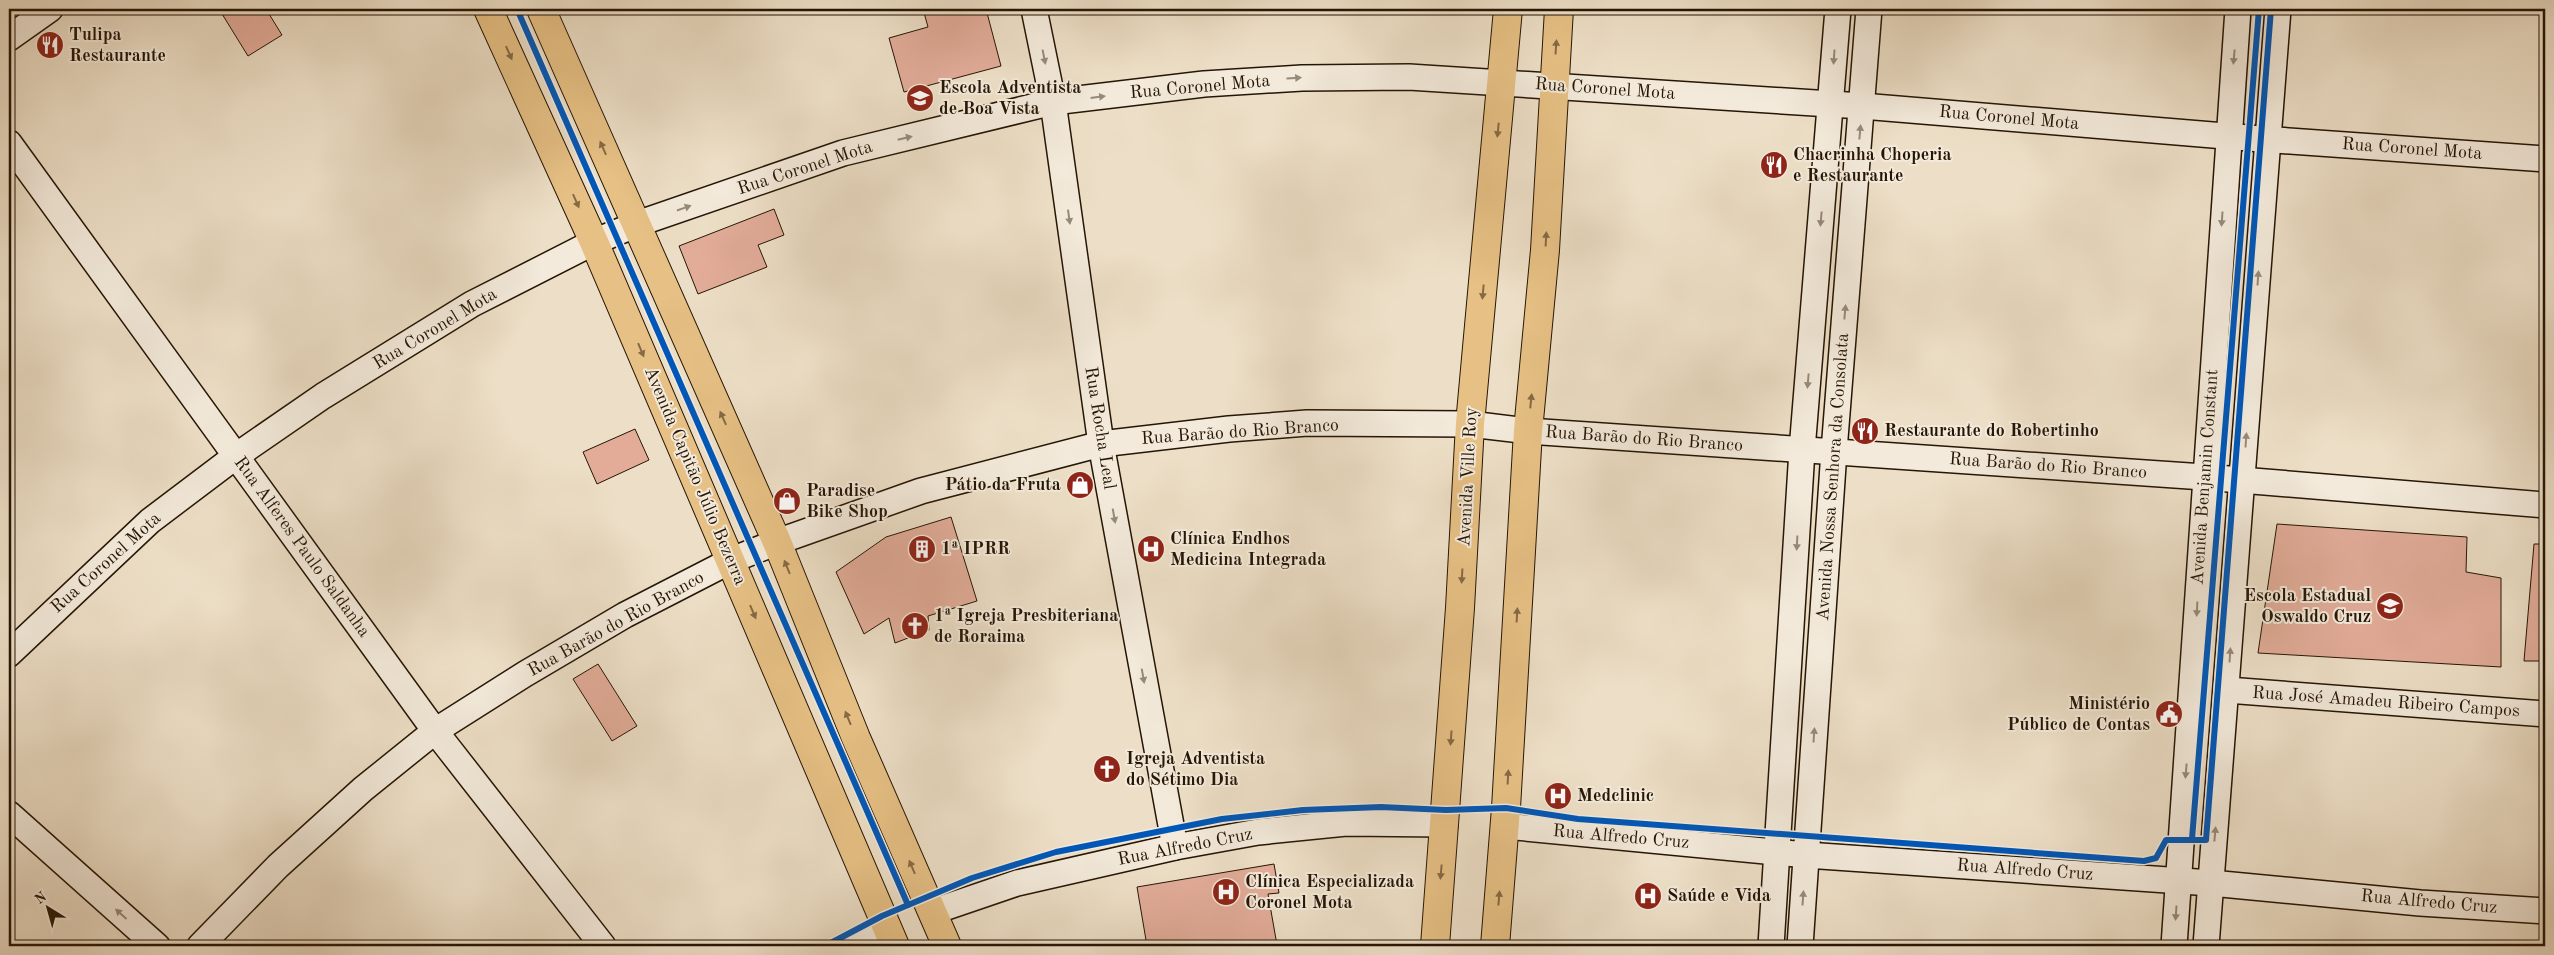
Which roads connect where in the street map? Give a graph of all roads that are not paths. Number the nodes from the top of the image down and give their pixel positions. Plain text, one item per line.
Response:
1 (50, 9) edge
2 (488, 9) edge
3 (540, 9) edge
4 (1034, 9) edge
5 (1508, 9) edge
6 (1559, 9) edge
7 (1838, 9) edge
8 (1870, 9) edge
9 (2238, 9) edge
10 (2278, 9) edge
11 (9, 38) edge
12 (1503, 81) junction
13 (1553, 86) junction
14 (1053, 102) junction
15 (1831, 104) junction
16 (1862, 106) junction
17 (2228, 135) junction
18 (2268, 139) junction
19 (9, 142) edge
20 (2545, 159) edge
21 (638, 224) junction
22 (594, 242) junction
23 (1470, 424) junction
24 (1528, 431) junction
25 (1101, 444) junction
26 (1802, 450) junction
27 (1834, 451) junction
28 (236, 456) junction
29 (2204, 477) junction
30 (2243, 482) junction
31 (2545, 505) edge
32 (777, 542) junction
33 (732, 560) junction
34 (9, 654) edge
35 (2227, 690) junction
36 (2545, 714) edge
37 (435, 731) junction
38 (9, 814) edge
39 (1445, 824) junction
40 (1505, 826) junction
41 (1175, 847) junction
42 (1778, 851) junction
43 (1806, 855) junction
44 (2178, 880) junction
45 (2211, 883) junction
46 (2545, 911) edge
47 (932, 912) junction
48 (891, 937) edge
49 (157, 946) edge
50 (200, 946) edge
51 (603, 946) edge
52 (856, 946) edge
53 (947, 946) edge
54 (1435, 946) edge
55 (1495, 946) edge
56 (1770, 946) edge
57 (1800, 946) edge
58 (2174, 946) edge
59 (2206, 946) edge

1 - 11 street
2 -> 22 main road, Avenida Capitão Júlio Bezerra
21 -> 3 main road
4 -> 14 street, Rua Rocha Leal
5 - 12 main road, Avenida Ville Roy
13 -> 6 main road
7 -> 15 street, Avenida Nossa Senhora da Consolata
8 - 16 street, Avenida Nossa Senhora da Consolata
9 -> 17 street, Avenida Benjamin Constant
10 - 18 street
12 - 13 street, Rua Coronel Mota
14 -> 12 street, Rua Coronel Mota
12 -> 23 main road, Avenida Ville Roy
13 - 15 street, Rua Coronel Mota
24 -> 13 main road
21 -> 14 street, Rua Coronel Mota
14 -> 25 street, Rua Rocha Leal
15 - 16 street, Rua Coronel Mota
15 -> 26 street, Avenida Nossa Senhora da Consolata
16 - 17 street, Rua Coronel Mota
27 -> 16 street, Avenida Nossa Senhora da Consolata
17 - 18 street, Rua Coronel Mota
17 -> 29 street, Avenida Benjamin Constant
18 - 20 street, Rua Coronel Mota
30 -> 18 street
19 - 28 street, Rua Alferes Paulo Saldanha
21 - 22 street, Rua Coronel Mota
32 -> 21 main road
22 - 28 street, Rua Coronel Mota
22 -> 33 main road, Avenida Capitão Júlio Bezerra
23 - 24 street, Rua Barão do Rio Branco
23 - 25 street, Rua Barão do Rio Branco
23 -> 39 main road, Avenida Ville Roy
24 - 26 street, Rua Barão do Rio Branco
40 -> 24 main road
25 - 32 street, Rua Barão do Rio Branco
25 -> 41 street, Rua Rocha Leal
26 - 27 street, Rua Barão do Rio Branco
26 -> 42 street, Avenida Nossa Senhora da Consolata
27 - 29 street, Rua Barão do Rio Branco
43 -> 27 street, Avenida Nossa Senhora da Consolata
28 - 34 street, Rua Coronel Mota
28 - 37 street, Rua Alferes Paulo Saldanha
29 - 30 street, Rua Barão do Rio Branco
29 -> 44 street, Avenida Benjamin Constant
30 - 31 street, Rua Barão do Rio Branco
35 -> 30 street
32 - 33 street, Rua Barão do Rio Branco
47 -> 32 main road
33 - 37 street, Rua Barão do Rio Branco
33 -> 48 main road, Avenida Capitão Júlio Bezerra
35 - 36 street, Rua José Amadeu Ribeiro Campos
45 -> 35 street
37 - 50 street, Rua Barão do Rio Branco
37 - 51 street, Rua Alferes Paulo Saldanha
49 -> 38 street
39 - 41 street, Rua Alfredo Cruz
39 -> 54 main road, Avenida Ville Roy
40 - 42 street, Rua Alfredo Cruz
55 -> 40 main road
41 - 47 street, Rua Alfredo Cruz
42 - 43 street, Rua Alfredo Cruz
42 - 56 street, Avenida Nossa Senhora da Consolata
43 - 44 street, Rua Alfredo Cruz
57 -> 43 street, Avenida Nossa Senhora da Consolata
44 - 45 street, Rua Alfredo Cruz
44 -> 58 street, Avenida Benjamin Constant
45 - 46 street, Rua Alfredo Cruz
45 - 59 street
47 - 53 main road
48 - 52 street

